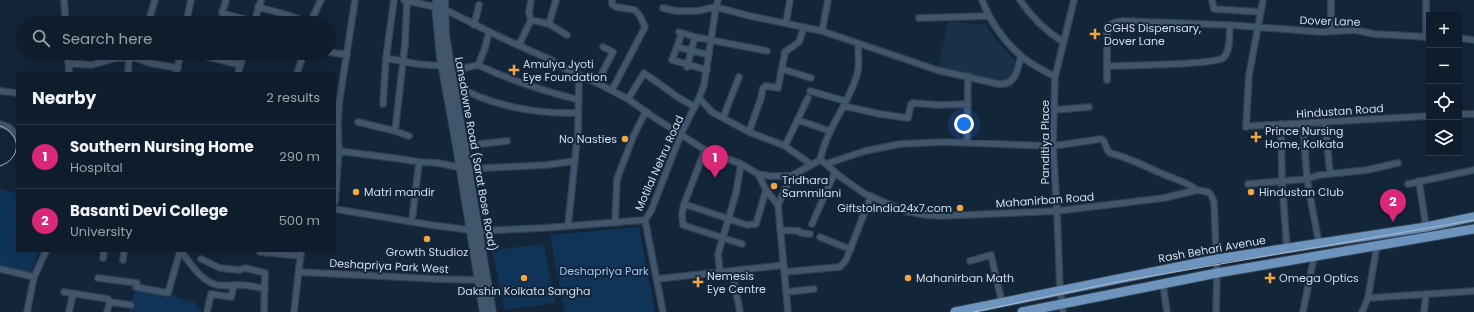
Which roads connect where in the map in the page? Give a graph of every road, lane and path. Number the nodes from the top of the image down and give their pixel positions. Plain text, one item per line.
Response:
1 (64, 0) edge
2 (155, 0) edge
3 (191, 0) edge
4 (226, 0) edge
5 (261, 0) edge
6 (321, 0) edge
7 (355, 0) edge
8 (394, 0) edge
9 (406, 0) edge
10 (531, 0) edge
11 (556, 0) edge
12 (612, 0) edge
13 (718, 0) edge
14 (790, 0) edge
15 (828, 0) edge
16 (982, 0) edge
17 (1020, 0) edge
18 (1074, 0) edge
19 (1212, 0) edge
20 (1263, 0) edge
21 (1331, 0) edge
22 (1426, 0) edge
23 (440, 4) edge
24 (480, 5) dead end
25 (258, 7) junction
26 (716, 7) junction
27 (663, 8) dead end
28 (1261, 12) junction
29 (1426, 12) edge
30 (65, 16) edge
31 (150, 16) edge
32 (188, 16) edge
33 (233, 16) edge
34 (256, 16) edge
35 (291, 16) edge
36 (313, 16) edge
37 (989, 16) junction
38 (919, 18) dead end
39 (531, 20) junction
40 (786, 23) junction
41 (549, 24) junction
42 (474, 25) junction
43 (1230, 25) junction
44 (804, 27) junction
45 (1257, 28) junction
46 (822, 31) junction
47 (1331, 31) junction
48 (489, 32) junction
49 (567, 35) dead end
50 (695, 37) junction
51 (1426, 37) edge
52 (1462, 38) edge
53 (711, 40) junction
54 (1474, 40) edge
55 (1064, 42) junction
56 (858, 44) junction
57 (519, 45) junction
58 (603, 47) dead end
59 (677, 47) junction
60 (767, 51) dead end
61 (692, 52) junction
62 (336, 53) edge
63 (347, 54) junction
64 (709, 55) junction
65 (1021, 56) junction
66 (386, 58) junction
67 (109, 60) edge
68 (133, 60) edge
69 (142, 60) edge
70 (179, 60) edge
71 (220, 60) edge
72 (242, 60) edge
73 (302, 60) edge
74 (403, 61) junction
75 (68, 63) joint
76 (240, 65) junction
77 (478, 65) junction
78 (442, 66) junction
79 (688, 66) junction
80 (1108, 66) junction
81 (782, 69) junction
82 (177, 70) edge
83 (707, 70) junction
84 (451, 71) junction
85 (69, 72) edge
86 (128, 72) edge
87 (238, 72) edge
88 (297, 72) edge
89 (580, 75) junction
90 (968, 76) junction
91 (739, 77) dead end
92 (1055, 77) junction
93 (811, 78) dead end
94 (1108, 80) dead end
95 (597, 83) junction
96 (453, 84) junction
97 (612, 90) junction
98 (0, 91) edge
99 (810, 91) dead end
100 (16, 93) edge
101 (699, 98) junction
102 (808, 98) dead end
103 (628, 99) junction
104 (579, 100) junction
105 (383, 104) dead end
106 (845, 104) junction
107 (968, 104) junction
108 (695, 106) junction
109 (1089, 107) dead end
110 (1054, 110) junction
111 (646, 111) junction
112 (578, 113) junction
113 (1462, 114) edge
114 (1474, 114) edge
115 (1426, 116) edge
116 (723, 118) junction
117 (798, 120) junction
118 (358, 122) dead end
119 (1325, 123) junction
120 (0, 124) edge
121 (1281, 124) junction
122 (1303, 124) junction
123 (395, 131) junction
124 (829, 131) junction
125 (749, 132) junction
126 (681, 134) junction
127 (16, 135) edge
128 (409, 136) dead end
129 (507, 141) dead end
130 (967, 143) junction
131 (464, 146) junction
132 (785, 146) junction
133 (1053, 146) junction
134 (705, 150) junction
135 (338, 151) junction
136 (820, 160) junction
137 (575, 161) junction
138 (419, 162) junction
139 (1398, 163) dead end
140 (741, 164) junction
141 (826, 164) junction
142 (812, 165) junction
143 (464, 168) junction
144 (1474, 170) edge
145 (834, 172) junction
146 (1330, 173) junction
147 (758, 174) junction
148 (790, 176) junction
149 (1307, 179) junction
150 (1282, 181) junction
151 (1419, 182) junction
152 (1248, 184) dead end
153 (1408, 184) dead end
154 (336, 185) edge
155 (766, 190) junction
156 (1197, 190) junction
157 (871, 196) junction
158 (684, 204) junction
159 (778, 205) junction
160 (336, 209) edge
161 (1057, 211) junction
162 (1474, 217) edge
163 (728, 219) junction
164 (645, 220) junction
165 (412, 221) junction
166 (615, 223) junction
167 (812, 224) dead end
168 (568, 226) junction
169 (1426, 227) junction
170 (1474, 229) edge
171 (470, 230) junction
172 (780, 230) junction
173 (478, 231) junction
174 (810, 234) dead end
175 (820, 237) dead end
176 (722, 238) junction
177 (742, 244) dead end
178 (1319, 244) junction
179 (1377, 245) junction
180 (851, 248) junction
181 (1287, 249) junction
182 (46, 252) edge
183 (104, 252) edge
184 (124, 252) edge
185 (181, 252) edge
186 (182, 252) edge
187 (260, 252) edge
188 (301, 254) edge
189 (1314, 257) junction
190 (103, 258) dead end
191 (201, 259) dead end
192 (1217, 259) junction
193 (123, 260) dead end
194 (970, 261) dead end
195 (784, 265) junction
196 (0, 269) edge
197 (732, 271) junction
198 (299, 272) junction
199 (720, 272) junction
200 (784, 272) junction
201 (1217, 273) junction
202 (34, 277) junction
203 (98, 278) dead end
204 (657, 279) junction
205 (478, 280) junction
206 (1163, 284) junction
207 (234, 285) junction
208 (265, 289) junction
209 (814, 289) dead end
210 (1060, 290) junction
211 (1474, 291) edge
212 (64, 292) dead end
213 (786, 292) junction
214 (74, 294) junction
215 (1426, 294) junction
216 (1368, 298) junction
217 (110, 302) junction
218 (1002, 302) junction
219 (131, 305) dead end
220 (1063, 308) edge
221 (27, 312) edge
222 (69, 312) edge
223 (107, 312) edge
224 (207, 312) edge
225 (264, 312) edge
226 (294, 312) edge
227 (484, 312) edge
228 (492, 312) edge
229 (663, 312) edge
230 (740, 312) edge
231 (788, 312) edge
232 (954, 312) edge
233 (1022, 312) edge
234 (1167, 312) edge
235 (1216, 312) edge
236 (1303, 312) edge
237 (1362, 312) edge
238 (1424, 312) edge

1 - 30 street
2 - 31 street
3 - 32 street
4 - 33 street
5 - 25 street
6 - 36 street
7 - 63 street
8 - 66 street
9 - 23 street
9 - 74 street
10 - 39 street
11 - 41 street
12 - 97 street
13 - 26 street, Motilal Nehru Road
14 - 40 street
15 - 46 street
16 - 37 street
17 - 55 street
18 - 55 street, Panditiya Place
19 - 28 street
20 - 28 street
21 - 47 street
22 - 29 street, Dover Lane
23 - 42 street
23 - 78 main road, Lansdowne Road (Sarat Bose Road)
23 - 84 main road, Lansdowne Road (Sarat Bose Road)
24 - 42 street
25 - 34 street
25 - 35 street
26 - 27 street
26 - 40 street
26 - 53 street, Motilal Nehru Road
28 - 45 street
37 - 38 street
37 - 65 street
39 - 41 street
39 - 57 street
40 - 44 street
41 - 49 street
42 - 48 street
43 - 45 street, Dover Lane
43 - 80 street
43 - 80 street, Dover Lane
44 - 46 street
44 - 81 street
45 - 47 street, Dover Lane
45 - 121 street, Hindustan Road
46 - 56 street
47 - 51 street, Dover Lane
48 - 57 street
48 - 77 street
50 - 53 street
50 - 59 street
50 - 61 street
52 - 54 street
53 - 60 street
53 - 64 street, Motilal Nehru Road
55 - 92 street, Panditiya Place
56 - 90 street
56 - 106 street
57 - 89 street
58 - 95 street
59 - 61 street
59 - 79 street
61 - 64 street
61 - 79 street
62 - 63 street
63 - 135 street
64 - 83 street, Motilal Nehru Road
65 - 90 street
65 - 92 street
66 - 74 street
66 - 105 street
67 - 75 street
68 - 86 street
69 - 82 street
70 - 82 street
71 - 76 street
72 - 76 street
73 - 88 street
74 - 78 street
74 - 123 street
75 - 85 street
76 - 87 street
77 - 84 street
77 - 104 street
78 - 143 main road, Lansdowne Road (Sarat Bose Road)
79 - 83 street
80 - 94 street, Dover Lane
81 - 93 street
81 - 125 street
83 - 101 street, Motilal Nehru Road
84 - 96 main road, Lansdowne Road (Sarat Bose Road)
89 - 95 street
89 - 104 street
90 - 107 street
91 - 116 street
92 - 110 street, Panditiya Place
95 - 97 street
96 - 112 street
96 - 131 main road, Lansdowne Road (Sarat Bose Road)
97 - 103 street
98 - 100 street
99 - 106 street
101 - 108 street, Motilal Nehru Road
101 - 116 street
102 - 117 street
103 - 108 street
103 - 111 street
104 - 112 street
106 - 107 street
106 - 124 street
107 - 130 street
108 - 126 street, Motilal Nehru Road
109 - 110 street
110 - 133 street, Panditiya Place
111 - 126 street
111 - 166 street
112 - 137 street
113 - 114 street
115 - 119 street, Hindustan Road
116 - 125 street
117 - 124 street
117 - 132 street
118 - 123 street
119 - 122 street, Hindustan Road
119 - 146 street
120 - 127 street
121 - 122 street, Hindustan Road
121 - 150 street
122 - 149 street
123 - 128 street
124 - 136 street
125 - 132 street
126 - 134 street
126 - 164 street, Motilal Nehru Road
129 - 131 street
130 - 133 street
130 - 141 street
131 - 143 main road, Lansdowne Road (Sarat Bose Road)
132 - 142 street
133 - 156 street
133 - 161 street, Panditiya Place
134 - 140 street
134 - 158 street
135 - 138 street
135 - 154 street
136 - 141 street, Mahanirban Road
136 - 142 street
137 - 143 street
137 - 168 street
138 - 143 street
138 - 165 street
139 - 146 street
140 - 147 street
140 - 163 street
141 - 145 street, Mahanirban Road
142 - 148 street
143 - 171 main road, Lansdowne Road (Sarat Bose Road)
143 - 173 main road, Lansdowne Road (Sarat Bose Road)
144 - 151 street
145 - 157 street, Mahanirban Road
145 - 167 street
146 - 149 street
147 - 148 street
147 - 155 street
148 - 159 street
149 - 150 street
149 - 178 street
150 - 152 street
150 - 181 street
151 - 153 street
151 - 169 street
155 - 159 street
155 - 163 street
156 - 161 street, Mahanirban Road
156 - 192 street
157 - 161 street, Mahanirban Road
157 - 180 street
158 - 163 street
158 - 176 street
159 - 172 street
160 - 165 street, Motilal Nehru Road
161 - 210 street, Panditiya Place
162 - 169 main road, Rash Behari Avenue
163 - 176 street
164 - 166 street, Motilal Nehru Road
164 - 204 street
165 - 171 street, Motilal Nehru Road
166 - 168 street, Motilal Nehru Road
168 - 173 street, Motilal Nehru Road
169 - 178 main road, Rash Behari Avenue
170 - 179 main road
171 - 173 street, Motilal Nehru Road
171 - 205 main road, Lansdowne Road (Sarat Bose Road)
172 - 174 street
172 - 195 street
173 - 228 main road, Lansdowne Road (Sarat Bose Road)
175 - 180 street
176 - 177 street
176 - 199 street
178 - 181 main road, Rash Behari Avenue
179 - 189 main road
179 - 216 street
180 - 200 street
181 - 192 main road, Rash Behari Avenue
182 - 202 street
183 - 190 street
184 - 193 street
185 - 203 street
186 - 207 street
187 - 188 street
188 - 198 street
189 - 201 main road
189 - 236 street
191 - 208 street
192 - 201 street
192 - 210 main road, Rash Behari Avenue
194 - 218 street
195 - 197 street
195 - 200 street
196 - 202 street
197 - 199 street
197 - 230 street
198 - 205 street, Deshapriya Park West
198 - 226 street
199 - 204 street
200 - 213 street
201 - 206 main road
201 - 235 street
202 - 221 street
204 - 229 street
205 - 227 main road, Lansdowne Road (Sarat Bose Road)
206 - 220 main road
206 - 234 street
207 - 208 street
207 - 224 street
208 - 225 street
209 - 213 street
210 - 218 main road, Rash Behari Avenue
210 - 220 street, Panditiya Place
211 - 215 street
212 - 214 street
213 - 231 street
214 - 217 street
214 - 222 street
215 - 216 street
215 - 238 street
216 - 237 street
217 - 219 street
217 - 223 street
218 - 232 main road, Rash Behari Avenue
220 - 233 main road

